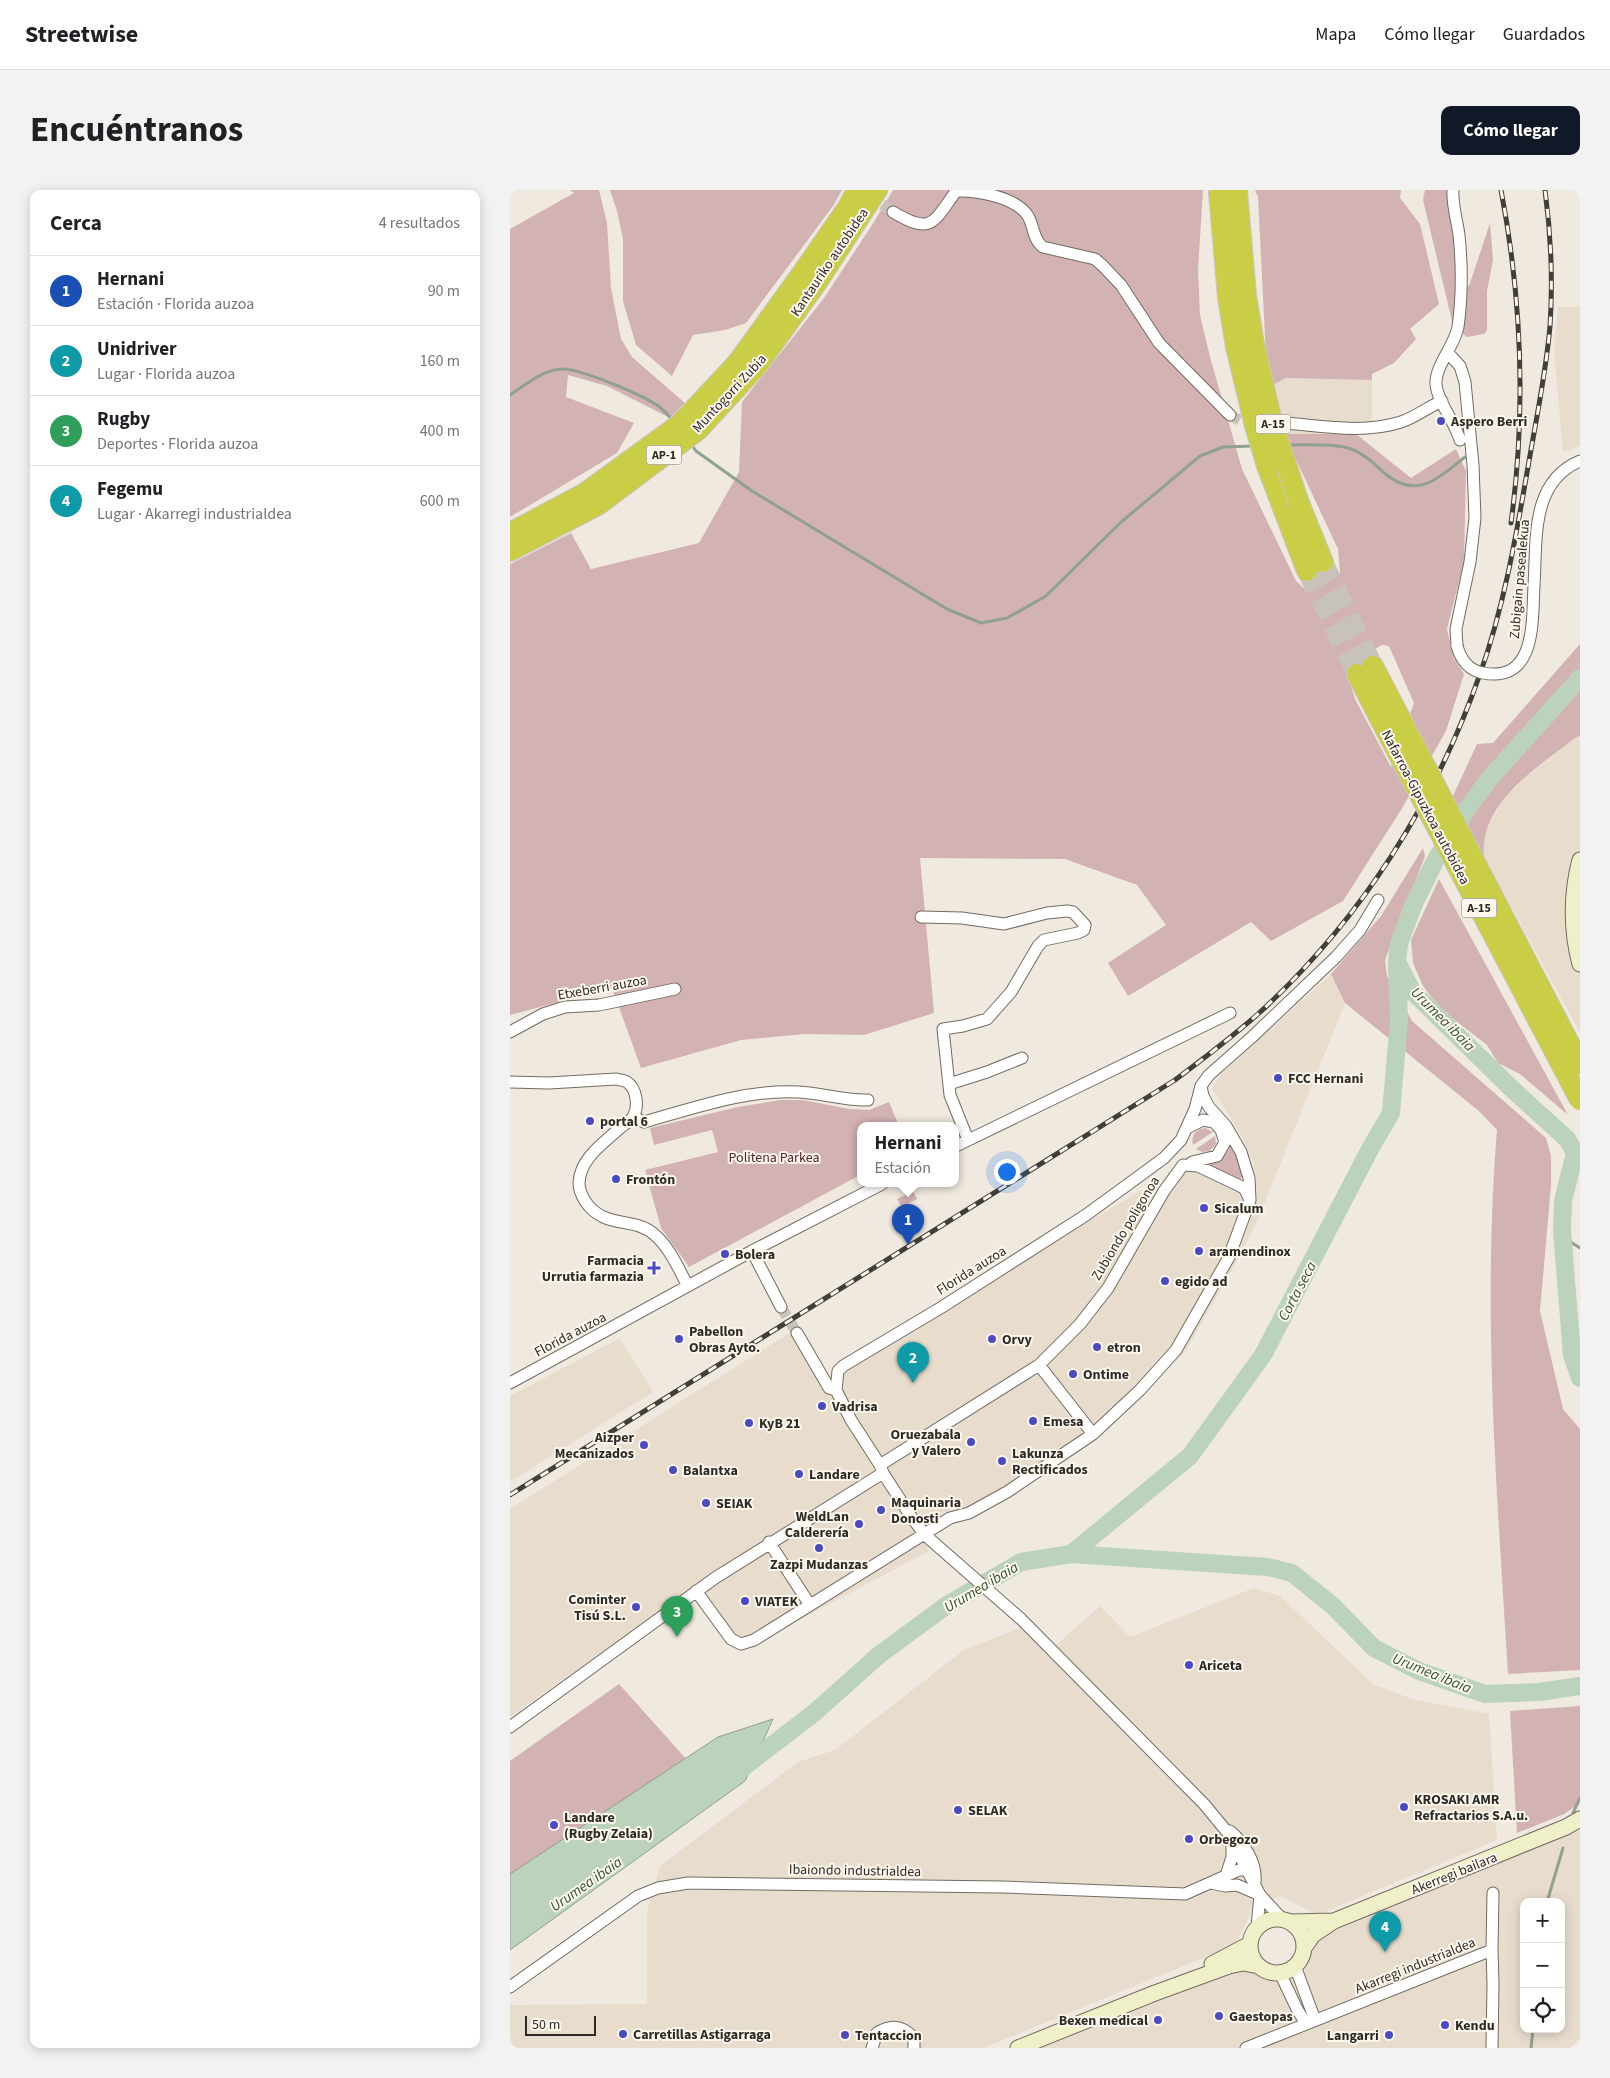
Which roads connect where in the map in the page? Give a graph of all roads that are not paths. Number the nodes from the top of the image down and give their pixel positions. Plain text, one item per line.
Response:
1 (956, 190) edge
2 (1453, 190) edge
3 (871, 192) edge
4 (1234, 192) edge
5 (893, 212) tunnel mouth
6 (773, 328) joint
7 (1245, 345) junction
8 (1448, 353) junction
9 (1442, 401) junction
10 (1230, 414) tunnel mouth
11 (1285, 423) dead end
12 (1460, 440) dead end
13 (1580, 461) edge
14 (514, 540) edge
15 (1365, 670) tunnel mouth
16 (1387, 713) junction
17 (1580, 860) edge
18 (1378, 900) dead end
19 (921, 917) dead end
20 (1580, 964) edge
21 (675, 989) dead end
22 (1230, 1013) dead end
23 (510, 1032) edge
24 (1022, 1058) dead end
25 (1580, 1064) edge
26 (510, 1082) edge
27 (949, 1084) junction
28 (1201, 1086) junction
29 (868, 1100) dead end
30 (1580, 1100) edge
31 (1195, 1109) junction
32 (1215, 1112) junction
33 (633, 1117) junction
34 (1203, 1120) junction
35 (1187, 1128) junction
36 (968, 1140) junction
37 (959, 1144) edge
38 (1183, 1165) junction
39 (877, 1187) edge
40 (1250, 1200) junction
41 (754, 1256) junction
42 (688, 1286) junction
43 (782, 1307) tunnel mouth
44 (797, 1333) tunnel mouth
45 (815, 1363) junction
46 (1039, 1365) junction
47 (838, 1371) junction
48 (510, 1383) edge
49 (836, 1390) junction
50 (1093, 1434) junction
51 (882, 1469) junction
52 (925, 1535) junction
53 (769, 1542) junction
54 (696, 1592) junction
55 (810, 1605) junction
56 (510, 1727) edge
57 (1578, 1822) edge
58 (1224, 1827) junction
59 (1232, 1842) junction
60 (1249, 1856) junction
61 (1245, 1870) junction
62 (1226, 1876) junction
63 (1211, 1883) junction
64 (1255, 1883) junction
65 (1493, 1893) dead end
66 (1260, 1895) junction
67 (1286, 1921) junction
68 (1334, 1921) junction
69 (1258, 1927) junction
70 (1250, 1944) junction
71 (1304, 1948) junction
72 (1492, 1950) junction
73 (1259, 1966) junction
74 (1295, 1966) junction
75 (1280, 1972) junction
76 (510, 1987) edge
77 (1155, 1993) junction
78 (1296, 2009) junction
79 (1310, 2022) junction
80 (1286, 2032) junction
81 (872, 2048) edge
82 (914, 2048) edge
83 (1018, 2048) edge
84 (1246, 2048) edge
85 (1492, 2048) edge

1 - 5 street
1 - 10 street
2 - 8 street
3 - 6 highway, Kantauriko autobidea / AP-1
4 - 7 highway, A-15
4 - 7 highway, A-15
6 - 14 highway, Muntogorri Zubia / AP-1
7 - 7 highway, A-15, bridge
8 - 9 street
8 - 13 street, Zubigain pasealekua, bridge
9 - 11 street
9 - 12 street
15 - 16 highway, Nafarroa-Gipuzkoa autobidea / A-15
16 - 25 highway, Nafarroa-Gipuzkoa autobidea / A-15, bridge
16 - 30 highway, Nafarroa-Gipuzkoa autobidea / A-15, bridge
17 - 20 main road
18 - 28 street
19 - 27 street
21 - 23 street, Etxeberri auzoa
22 - 36 street
24 - 27 street
26 - 33 street
27 - 36 street
28 - 31 street, Florida auzoa
28 - 32 street
29 - 33 street
31 - 32 street
31 - 34 street
31 - 35 street, Florida auzoa
32 - 40 street
33 - 42 street
34 - 35 street
34 - 38 street
35 - 47 street, Florida auzoa
36 - 37 street
38 - 40 street
38 - 46 street, Zubiondo poligonoa
39 - 41 street, Florida auzoa
40 - 50 street
41 - 42 street, Florida auzoa
41 - 43 street
42 - 48 street, Florida auzoa
44 - 45 street
45 - 47 street
45 - 49 street
46 - 50 street
46 - 51 street, Zubiondo poligonoa
47 - 49 street
49 - 51 street
50 - 52 street
51 - 52 street
51 - 53 street
52 - 55 street
52 - 58 street
53 - 54 street
53 - 55 street
54 - 55 street
54 - 56 street
57 - 68 main road, Akerregi bailara
58 - 59 street
58 - 60 street
59 - 61 street
59 - 62 street
60 - 61 street
60 - 64 street
61 - 62 street, Ibaiondo industrialdea
61 - 63 street
61 - 64 street
62 - 63 street, Ibaiondo industrialdea
63 - 66 street
63 - 76 street, Ibaiondo industrialdea
64 - 66 street
65 - 72 street
66 - 67 street
66 - 69 street
67 - 68 main road
67 - 69 main road
67 - 71 main road
68 - 71 main road
69 - 70 main road
70 - 73 main road
70 - 77 main road
71 - 74 main road
72 - 79 street, Akarregi industrialdea
72 - 85 street, Akarregi industrialdea
73 - 75 main road
73 - 77 main road
74 - 75 main road
74 - 79 street
75 - 78 street
77 - 83 main road
78 - 79 street
78 - 80 street
79 - 80 street, Akarregi industrialdea
80 - 84 street, Akarregi industrialdea
81 - 82 street

